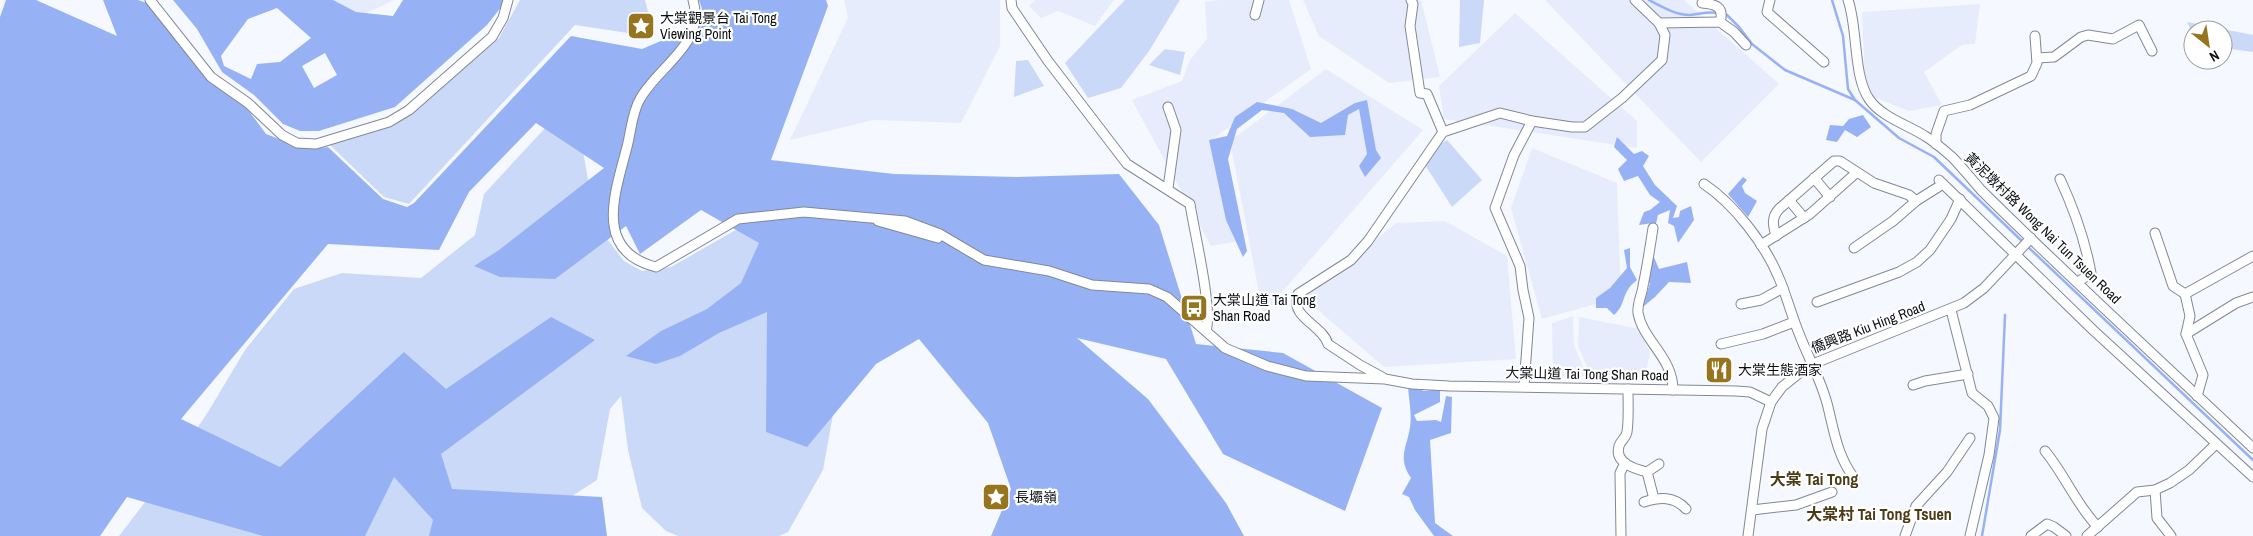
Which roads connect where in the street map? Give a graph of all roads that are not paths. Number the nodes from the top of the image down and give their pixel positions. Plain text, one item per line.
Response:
1 (150, 0) edge
2 (508, 0) edge
3 (693, 0) edge
4 (1011, 0) edge
5 (1259, 0) edge
6 (1411, 0) edge
7 (1635, 0) edge
8 (1770, 0) edge
9 (1848, 0) edge
10 (1702, 3) dead end
11 (1255, 14) dead end
12 (1720, 16) junction
13 (1659, 23) junction
14 (2035, 36) dead end
15 (1746, 45) dead end
16 (2152, 51) dead end
17 (2037, 58) junction
18 (1824, 62) dead end
19 (1168, 107) dead end
20 (1532, 122) junction
21 (1443, 132) junction
22 (1936, 144) junction
23 (1856, 173) junction
24 (1814, 178) junction
25 (2060, 179) dead end
26 (1704, 184) dead end
27 (1168, 188) junction
28 (1830, 197) junction
29 (1960, 199) junction
30 (1789, 200) junction
31 (1916, 201) junction
32 (1804, 218) junction
33 (1654, 228) dead end
34 (2155, 233) dead end
35 (1776, 236) junction
36 (2031, 238) junction
37 (1761, 245) junction
38 (1854, 248) dead end
39 (2015, 254) junction
40 (2253, 256) edge
41 (2078, 282) junction
42 (1783, 288) junction
43 (2185, 294) junction
44 (2253, 297) edge
45 (1817, 302) dead end
46 (1741, 304) dead end
47 (1207, 309) junction
48 (1951, 310) junction
49 (1190, 318) junction
50 (1794, 322) junction
51 (1206, 332) junction
52 (2186, 334) junction
53 (1721, 344) dead end
54 (1811, 364) junction
55 (1968, 374) junction
56 (1385, 379) junction
57 (1913, 385) dead end
58 (1524, 386) junction
59 (1628, 389) junction
60 (1673, 390) junction
61 (2197, 396) junction
62 (1771, 402) junction
63 (1970, 438) dead end
64 (2216, 444) junction
65 (2253, 448) edge
66 (2045, 451) dead end
67 (1625, 464) junction
68 (1659, 464) dead end
69 (1647, 472) junction
70 (2253, 477) edge
71 (1854, 478) dead end
72 (2155, 490) junction
73 (1832, 492) dead end
74 (1654, 499) junction
75 (1644, 502) dead end
76 (1686, 509) dead end
77 (1752, 510) junction
78 (2093, 533) edge
79 (1621, 536) edge
80 (1748, 536) edge
81 (1905, 536) edge
82 (1970, 536) edge
83 (2031, 536) edge
84 (2066, 536) edge
85 (2171, 536) edge

1 - 2 street
3 - 49 street, 大棠山道 Tai Tong Shan Road
4 - 27 street
5 - 11 street
6 - 21 street
7 - 13 street
8 - 18 street
9 - 22 street, 黃泥墩村路 Wong Nai Tun Tsuen Road
10 - 12 street
12 - 13 street
12 - 15 street
13 - 20 street
14 - 17 street
16 - 17 street
17 - 22 street
19 - 27 street
20 - 21 street
20 - 58 street
21 - 56 street
22 - 36 street, 黃泥墩村路 Wong Nai Tun Tsuen Road
23 - 24 street
23 - 28 street
23 - 31 street
24 - 28 street
24 - 30 street
25 - 41 street
26 - 37 street
27 - 47 street
28 - 32 street
29 - 31 street
29 - 39 street
29 - 45 street
30 - 32 street
30 - 35 street
31 - 38 street
32 - 35 street
33 - 60 street
34 - 43 street
35 - 37 street
36 - 39 street, 僑興路 Kiu Hing Road
36 - 41 street, 黃泥墩村路 Wong Nai Tun Tsuen Road
37 - 42 street
39 - 48 street, 僑興路 Kiu Hing Road
39 - 64 street
40 - 43 street
41 - 61 street, 黃泥墩村路 Wong Nai Tun Tsuen Road
42 - 46 street
42 - 50 street
43 - 52 street
44 - 52 street
47 - 49 street
47 - 51 street
48 - 54 street, 僑興路 Kiu Hing Road
48 - 55 street
49 - 51 street, 大棠山道 Tai Tong Shan Road
50 - 53 street
50 - 54 street
51 - 56 street, 大棠山道 Tai Tong Shan Road
52 - 61 street
54 - 62 street, 僑興路 Kiu Hing Road
54 - 71 street
55 - 57 street
55 - 82 street
56 - 58 street, 大棠山道 Tai Tong Shan Road
58 - 59 street, 大棠山道 Tai Tong Shan Road
59 - 60 street, 大棠山道 Tai Tong Shan Road
59 - 67 street
60 - 62 street, 大棠山道 Tai Tong Shan Road
61 - 65 street, 黃泥墩村路 Wong Nai Tun Tsuen Road
62 - 77 street, 僑興路 Kiu Hing Road
63 - 81 street
64 - 70 street
64 - 72 street
66 - 78 street
67 - 69 street
67 - 79 street
68 - 69 street
69 - 74 street
72 - 78 street
72 - 85 street
73 - 77 street
74 - 75 street
74 - 76 street
77 - 80 street, 僑興路 Kiu Hing Road
83 - 84 street

